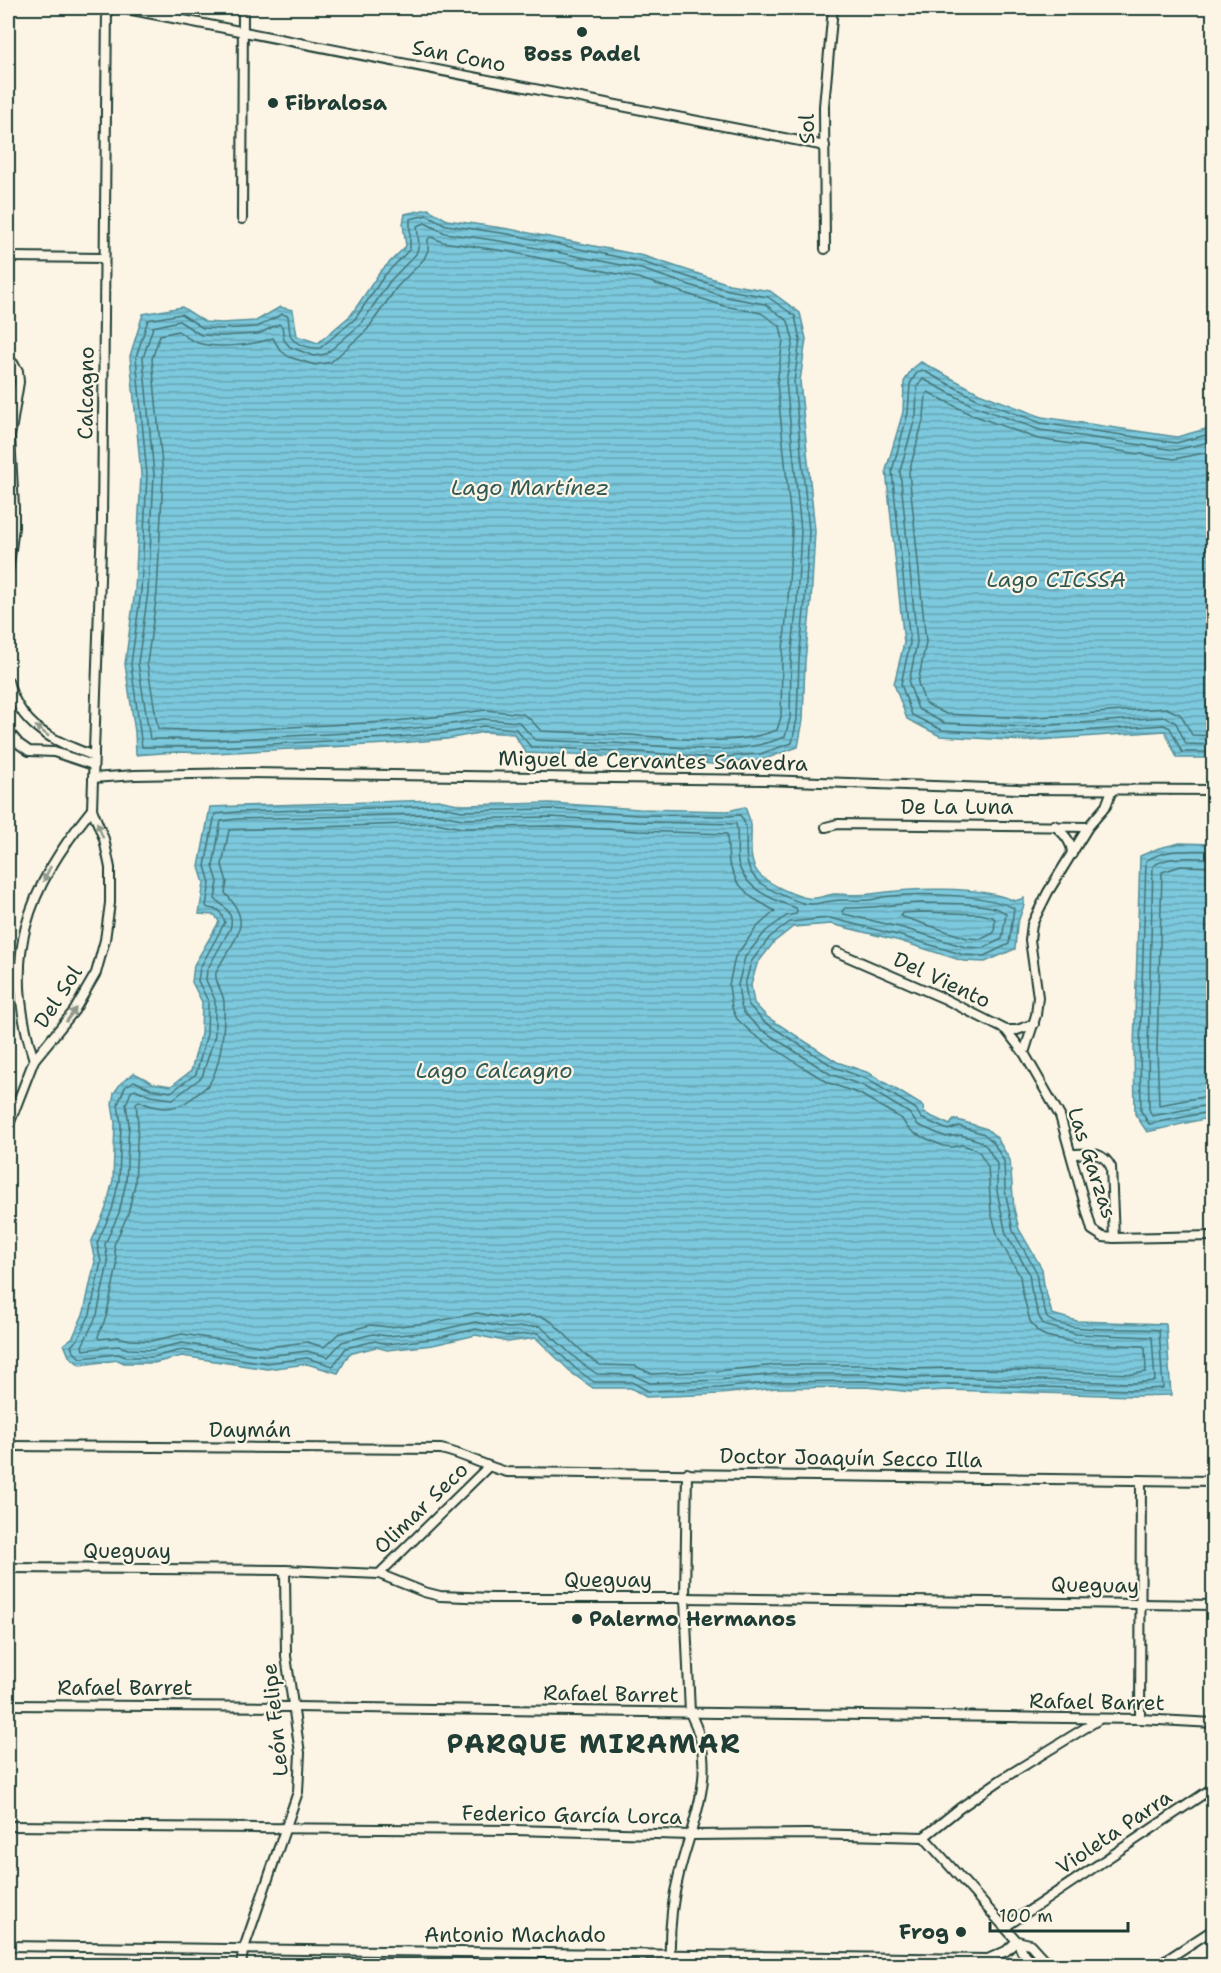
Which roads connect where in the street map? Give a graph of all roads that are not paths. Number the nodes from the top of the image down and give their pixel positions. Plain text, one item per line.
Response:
1 (107, 8) edge
2 (122, 8) edge
3 (243, 8) edge
4 (833, 8) edge
5 (243, 32) junction
6 (825, 146) junction
7 (242, 219) dead end
8 (825, 249) dead end
9 (8, 257) edge
10 (104, 258) junction
11 (8, 362) edge
12 (11, 507) edge
13 (8, 572) edge
14 (8, 681) edge
15 (8, 731) edge
16 (94, 756) junction
17 (93, 765) junction
18 (93, 778) junction
19 (1112, 790) junction
20 (1214, 790) edge
21 (92, 809) junction
22 (1054, 825) junction
23 (826, 827) dead end
24 (1088, 827) junction
25 (1071, 856) junction
26 (837, 952) dead end
27 (1034, 1024) junction
28 (1006, 1030) junction
29 (1024, 1053) junction
30 (34, 1060) junction
31 (8, 1127) edge
32 (1072, 1154) junction
33 (1214, 1236) edge
34 (1113, 1238) junction
35 (8, 1446) edge
36 (488, 1467) junction
37 (687, 1473) junction
38 (1141, 1480) junction
39 (1214, 1481) edge
40 (8, 1568) edge
41 (285, 1570) junction
42 (379, 1574) junction
43 (685, 1598) junction
44 (1140, 1603) junction
45 (1214, 1605) edge
46 (8, 1705) edge
47 (294, 1707) junction
48 (690, 1713) junction
49 (1073, 1719) junction
50 (1140, 1719) junction
51 (1099, 1720) junction
52 (1214, 1723) edge
53 (1076, 1736) junction
54 (1214, 1787) edge
55 (8, 1826) edge
56 (286, 1830) junction
57 (691, 1835) junction
58 (924, 1837) junction
59 (1005, 1927) junction
60 (1214, 1929) edge
61 (1017, 1941) junction
62 (8, 1946) edge
63 (243, 1951) junction
64 (670, 1954) junction
65 (241, 1965) edge
66 (670, 1965) edge
67 (1036, 1965) edge
68 (1050, 1965) edge
69 (1157, 1965) edge

1 - 10 street, Calcagno
2 - 5 street, San Cono
3 - 5 street
4 - 6 street, Sol
5 - 6 street, San Cono
5 - 7 street
6 - 8 street, Sol
9 - 10 street
10 - 16 street, Calcagno
11 - 12 street
12 - 13 street
16 -> 14 street
15 - 17 street
16 - 17 street, Calcagno
17 - 18 street, Calcagno
18 - 19 street, Miguel de Cervantes Saavedra
18 - 21 street, Calcagno
19 - 20 street, Miguel de Cervantes Saavedra
19 - 24 street
21 -> 30 street
30 -> 21 street, Del Sol
22 - 23 street, De La Luna
22 - 24 street, De La Luna
22 - 25 street
24 - 25 street
25 - 27 street
26 - 28 street, Del Viento
27 - 28 street, Del Viento
27 - 29 street
28 - 29 street, Las Garzas
29 - 32 street, Las Garzas
30 - 31 street, Del Sol
32 - 34 street, Las Garzas
32 - 34 street
33 - 34 street
35 - 36 street, Daymán
36 - 37 street, Doctor Joaquín Secco Illa
36 - 42 street, Olimar Seco
37 - 38 street, Doctor Joaquín Secco Illa
37 - 43 street
38 - 39 street, Doctor Joaquín Secco Illa
38 - 44 street
40 - 41 street, Queguay
41 - 42 street, Queguay
41 - 47 street, León Felipe
42 - 43 street, Queguay
43 - 44 street, Queguay
43 - 48 street
44 - 45 street, Queguay
44 - 50 street
46 - 47 street, Rafael Barret
47 - 48 street, Rafael Barret
47 - 56 street, León Felipe
48 - 49 street, Rafael Barret
48 - 57 street
49 - 51 street, Rafael Barret
49 - 53 street
50 - 51 street, Rafael Barret
50 - 52 street, Rafael Barret
51 - 53 street
53 - 58 street
54 - 59 street, Violeta Parra
55 - 56 street, Federico García Lorca
56 - 57 street, Federico García Lorca
56 - 63 street, León Felipe
57 - 58 street, Federico García Lorca
57 - 64 street
58 - 59 street
59 - 61 street
60 - 69 street
61 - 64 street, Antonio Machado
61 - 67 street
61 - 68 street
62 - 63 street, Antonio Machado
63 - 64 street, Antonio Machado
63 - 65 street, León Felipe
64 - 66 street

